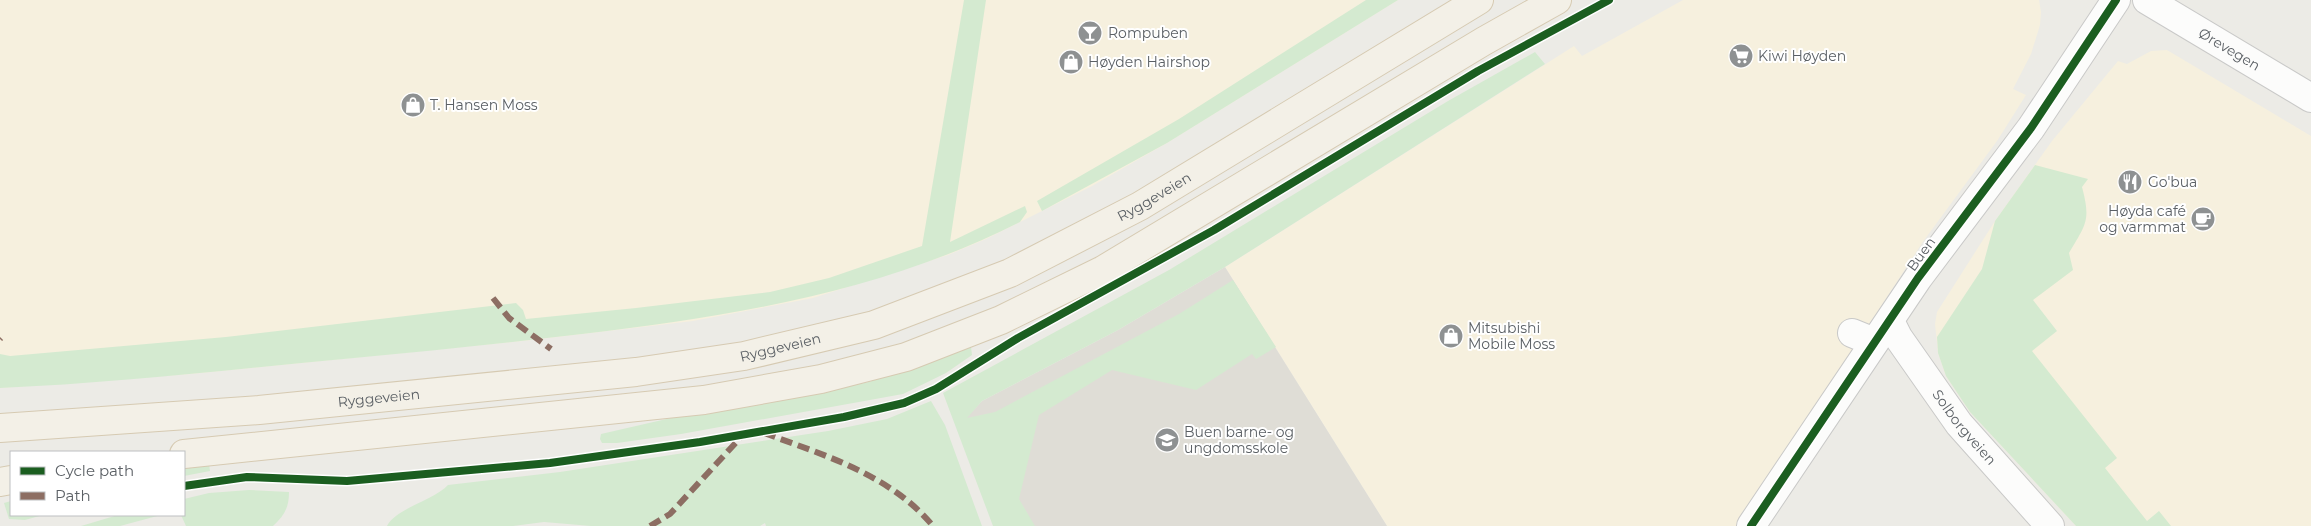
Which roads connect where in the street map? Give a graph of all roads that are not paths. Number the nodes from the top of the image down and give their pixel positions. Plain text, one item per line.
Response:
1 (1479, 0) edge
2 (1557, 0) edge
3 (2116, 0) edge
4 (2148, 0) edge
5 (2311, 98) edge
6 (1890, 321) junction
7 (0, 428) edge
8 (185, 454) edge
9 (1751, 526) edge
10 (2050, 526) edge

1 - 7 main road, Ryggeveien
2 - 8 main road
3 - 6 street, Buen
4 - 5 street, Ørevegen
6 - 9 street, Buen
6 - 10 street, Solborgveien

